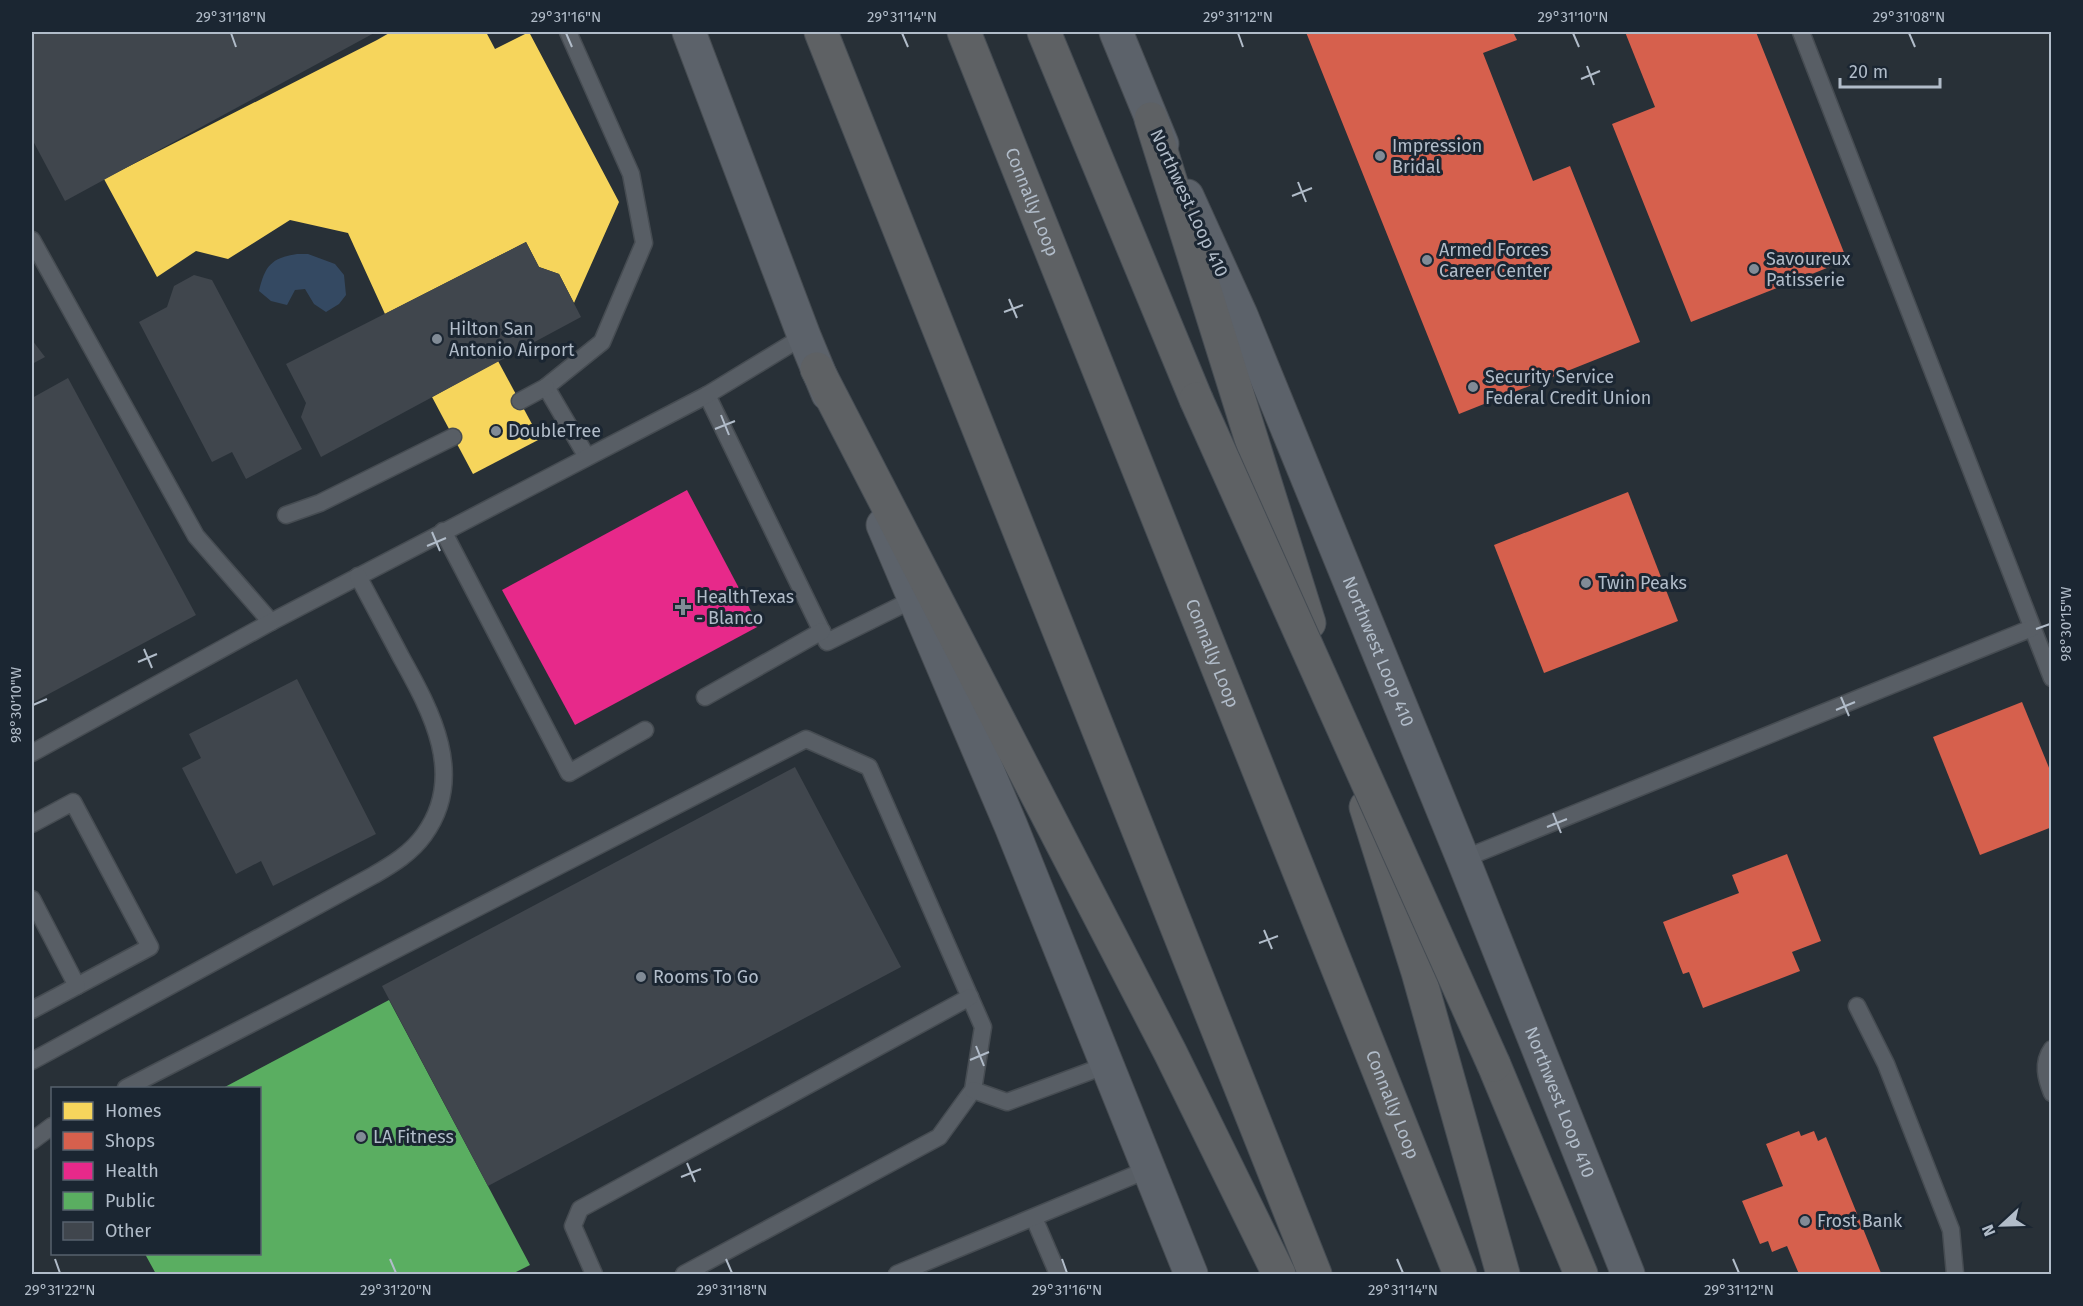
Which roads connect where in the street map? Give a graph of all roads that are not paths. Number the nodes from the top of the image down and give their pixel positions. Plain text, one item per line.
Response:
1 (568, 32) edge
2 (675, 32) edge
3 (689, 32) edge
4 (820, 32) edge
5 (964, 32) edge
6 (1044, 32) edge
7 (1116, 32) edge
8 (1800, 32) edge
9 (1151, 119) junction
10 (743, 171) junction
11 (32, 240) edge
12 (804, 336) junction
13 (817, 369) junction
14 (546, 387) junction
15 (707, 395) junction
16 (520, 401) dead end
17 (453, 437) dead end
18 (588, 457) junction
19 (286, 515) dead end
20 (443, 531) junction
21 (358, 576) junction
22 (914, 599) junction
23 (271, 622) junction
24 (2032, 628) junction
25 (822, 631) junction
26 (2052, 678) edge
27 (705, 697) dead end
28 (645, 730) dead end
29 (32, 753) edge
30 (32, 824) edge
31 (1463, 859) junction
32 (32, 899) edge
33 (77, 986) junction
34 (970, 997) junction
35 (1857, 1006) dead end
36 (32, 1010) edge
37 (2052, 1049) edge
38 (32, 1061) edge
39 (1107, 1065) junction
40 (130, 1087) edge
41 (973, 1090) junction
42 (2052, 1094) edge
43 (51, 1127) edge
44 (32, 1141) edge
45 (1149, 1169) junction
46 (1034, 1218) junction
47 (594, 1275) edge
48 (684, 1275) edge
49 (897, 1275) edge
50 (1058, 1275) edge
51 (1191, 1275) edge
52 (1279, 1275) edge
53 (1315, 1275) edge
54 (1460, 1275) edge
55 (1503, 1275) edge
56 (1581, 1275) edge
57 (1628, 1275) edge
58 (1955, 1275) edge

1 - 14 lane
2 - 10 main road
3 - 10 main road
4 - 53 highway
5 - 54 highway, Connally Loop
6 - 56 highway, bridge
7 - 9 main road, Northwest Loop 410
8 - 24 lane
9 - 31 main road, Northwest Loop 410
9 - 55 highway
10 - 12 main road
11 - 23 lane
12 - 13 main road
12 - 15 lane
13 - 22 main road
13 - 52 highway
14 - 16 lane
14 - 18 lane
15 - 18 lane
15 - 25 lane
17 - 19 lane
18 - 20 lane
20 - 21 lane
20 - 28 lane
21 - 23 lane
21 - 38 lane
22 - 25 lane
22 - 39 main road
23 - 29 lane
24 - 26 lane
24 - 31 lane
25 - 27 lane
30 - 33 lane
31 - 57 main road, Northwest Loop 410
32 - 33 lane
33 - 36 lane
34 - 40 lane
34 - 41 lane
34 - 47 lane
35 - 58 lane
37 - 42 lane
39 - 41 lane
39 - 45 main road
41 - 48 lane
43 - 44 lane
45 - 46 lane
45 - 51 main road
46 - 49 lane
46 - 50 lane

